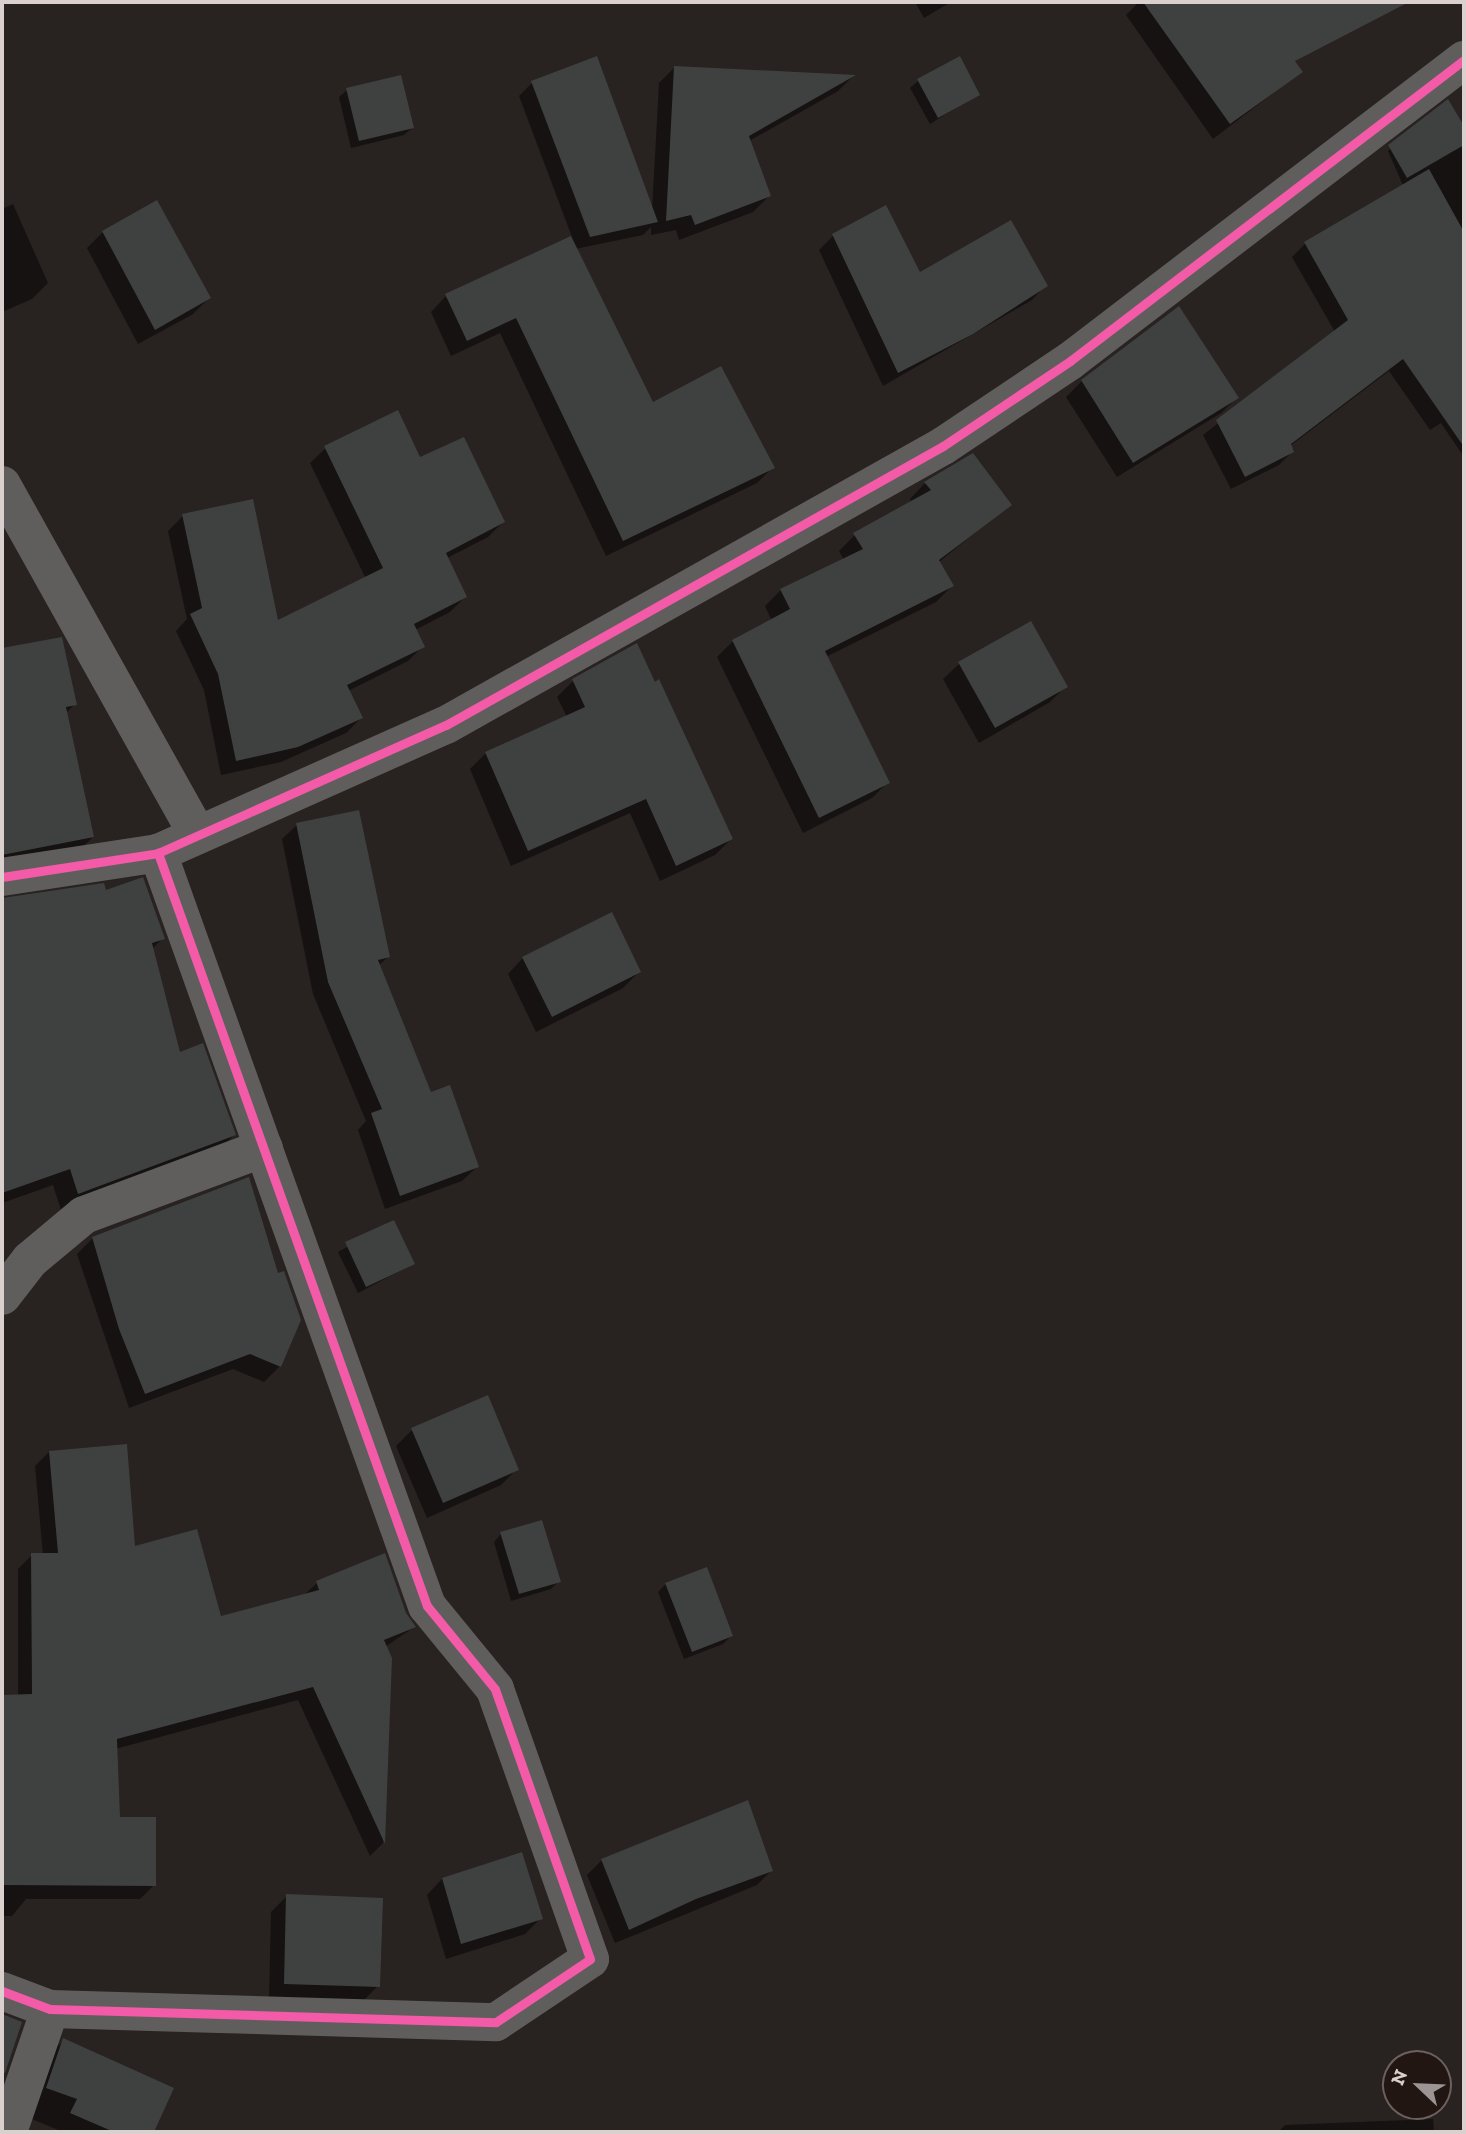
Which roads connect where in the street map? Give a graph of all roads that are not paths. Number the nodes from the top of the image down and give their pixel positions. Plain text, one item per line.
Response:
1 (1464, 60) edge
2 (2, 485) edge
3 (198, 835) junction
4 (158, 853) junction
5 (2, 877) edge
6 (264, 1148) junction
7 (2, 1296) edge
8 (2, 1991) edge
9 (50, 2009) junction
10 (8, 2132) edge

1 - 3 street
2 - 3 street
3 - 4 street
4 - 5 street
4 - 6 street
6 - 7 street
6 - 9 street
8 - 9 street
9 - 10 street

